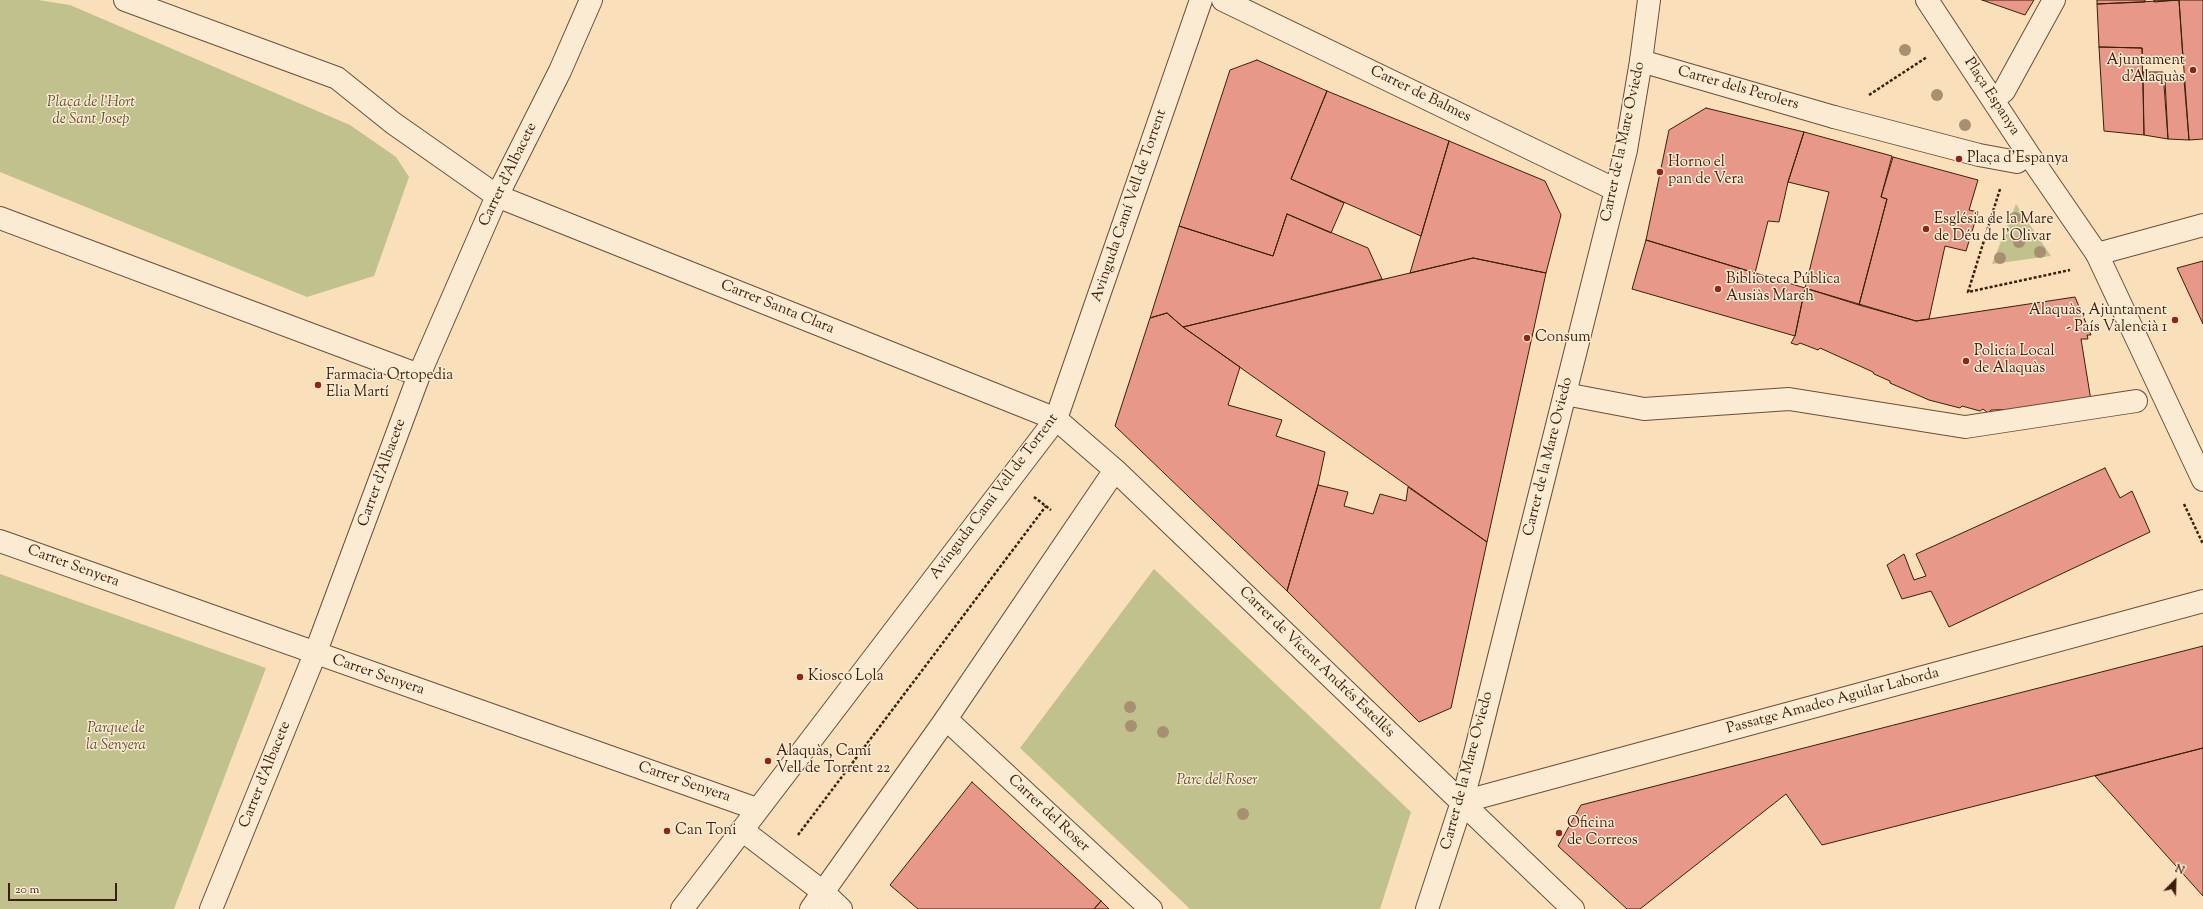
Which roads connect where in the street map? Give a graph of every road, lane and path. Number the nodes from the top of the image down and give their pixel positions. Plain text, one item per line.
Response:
1 (125, 0) edge
2 (591, 0) edge
3 (1201, 0) edge
4 (1223, 0) edge
5 (1649, 0) edge
6 (1927, 0) edge
7 (2054, 0) edge
8 (1930, 56) dead end
9 (1641, 61) junction
10 (1993, 99) junction
11 (1834, 117) junction
12 (2013, 161) joint
13 (1616, 190) junction
14 (497, 196) junction
15 (0, 218) edge
16 (2203, 226) edge
17 (2098, 254) junction
18 (2075, 269) dead end
19 (419, 375) junction
20 (1565, 394) junction
21 (2136, 401) dead end
22 (1056, 420) junction
23 (1115, 470) junction
24 (1011, 478) junction
25 (2203, 480) edge
26 (1046, 506) junction
27 (1075, 529) junction
28 (0, 541) edge
29 (2203, 601) edge
30 (315, 654) junction
31 (946, 719) junction
32 (1462, 802) junction
33 (757, 809) junction
34 (742, 830) junction
35 (780, 859) junction
36 (817, 901) edge
37 (211, 909) edge
38 (682, 909) edge
39 (841, 909) edge
40 (1151, 909) edge
41 (1427, 909) edge
42 (1573, 909) edge

1 - 14 street
2 - 14 street, Carrer d'Albacete
3 - 22 street, Avinguda Camí Vell de Torrent
4 - 13 street, Carrer de Balmes
5 - 9 street, Carrer de la Mare Oviedo
6 - 10 street, Plaça Espanya
7 - 10 street
8 - 11 path
9 - 11 street, Carrer dels Perolers
9 - 13 street, Carrer de la Mare Oviedo
10 - 17 street, Plaça Espanya
11 - 12 street
12 - 18 path
13 - 20 street, Carrer de la Mare Oviedo
14 - 19 street, Carrer d'Albacete
14 - 22 street, Carrer Santa Clara
15 - 19 street
16 - 17 street
17 - 25 street, Plaça Espanya
19 - 30 street, Carrer d'Albacete
20 - 21 street
20 - 32 street, Carrer de la Mare Oviedo
22 - 23 street, Carrer de Vicent Andrés Estellés
22 - 24 street, Avinguda Camí Vell de Torrent
23 - 27 street
23 - 32 street, Carrer de Vicent Andrés Estellés
24 - 26 path
24 - 33 street, Avinguda Camí Vell de Torrent
26 - 27 path
26 - 35 path
27 - 31 street
28 - 30 street, Carrer Senyera
29 - 32 street, Passatge Amadeo Aguilar Laborda
30 - 33 street, Carrer Senyera
30 - 37 street, Carrer d'Albacete
31 - 36 street
31 - 40 street, Carrer del Roser
32 - 41 street, Carrer de la Mare Oviedo
32 - 42 street, Carrer de Vicent Andrés Estellés
33 - 34 street, Avinguda Camí Vell de Torrent
34 - 35 street
34 - 38 street, Avinguda Camí Vell de Torrent
35 - 36 street
36 - 39 street

